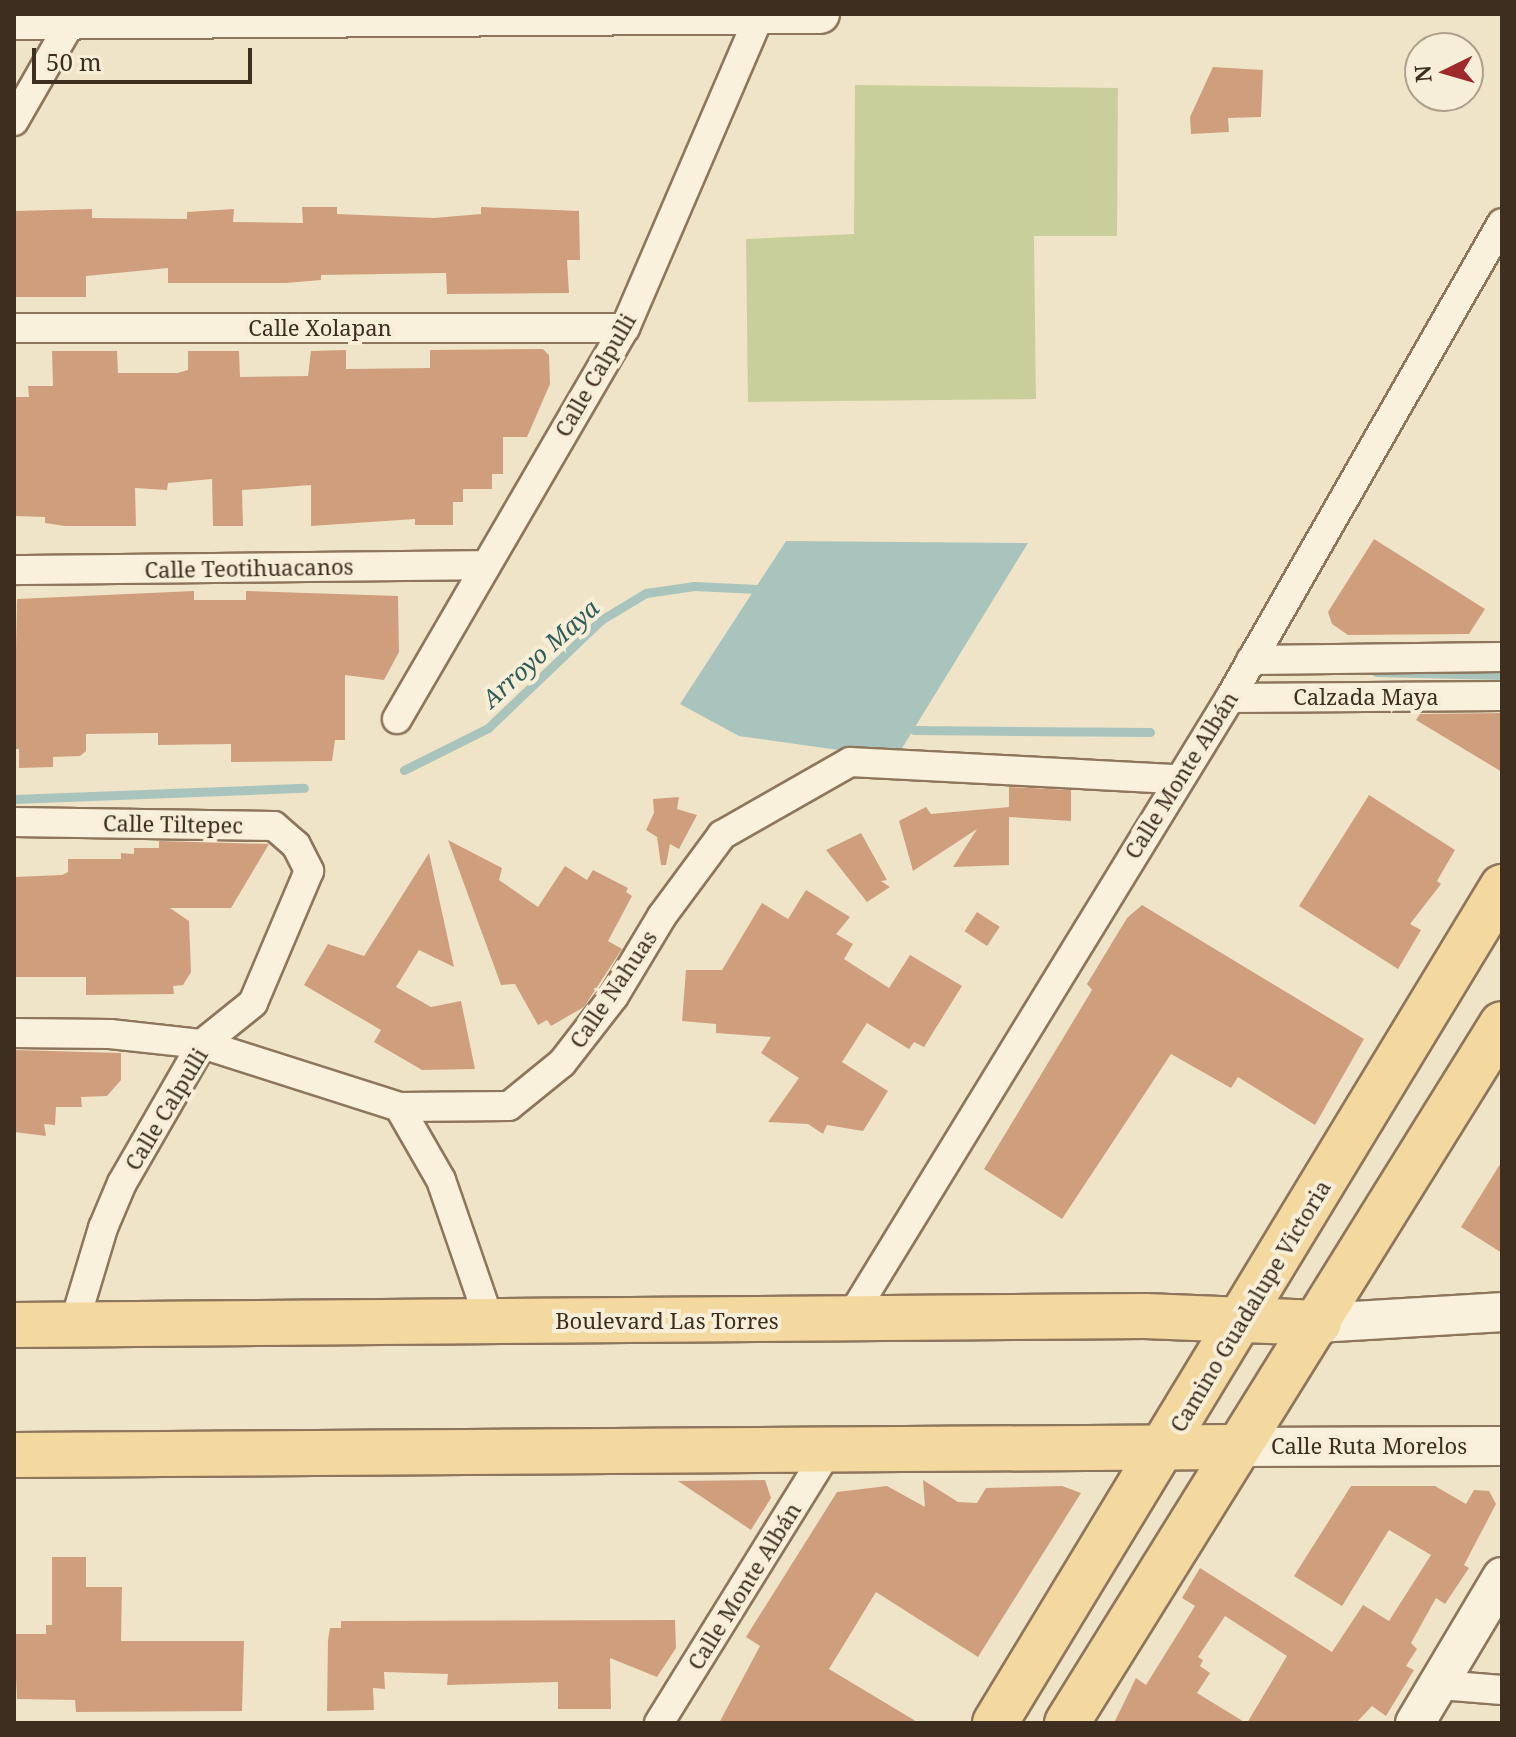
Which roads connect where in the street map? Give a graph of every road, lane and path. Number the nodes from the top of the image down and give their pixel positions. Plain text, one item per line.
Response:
1 (820, 14) edge
2 (578, 15) edge
3 (760, 15) edge
4 (14, 20) edge
5 (72, 20) junction
6 (14, 121) edge
7 (1502, 223) edge
8 (14, 328) edge
9 (625, 328) junction
10 (484, 565) junction
11 (14, 570) edge
12 (1502, 657) edge
13 (1251, 660) junction
14 (1502, 696) edge
15 (1230, 698) junction
16 (397, 719) dead end
17 (1178, 779) junction
18 (14, 822) edge
19 (309, 871) joint
20 (1502, 887) edge
21 (1502, 1024) edge
22 (14, 1033) edge
23 (202, 1044) junction
24 (1490, 1061) edge
25 (399, 1107) junction
26 (1502, 1312) edge
27 (1240, 1319) junction
28 (849, 1320) junction
29 (490, 1322) junction
30 (1319, 1323) junction
31 (74, 1324) junction
32 (14, 1325) edge
33 (1502, 1446) edge
34 (1236, 1447) junction
35 (1165, 1449) junction
36 (828, 1450) junction
37 (14, 1455) edge
38 (1502, 1577) edge
39 (1440, 1685) junction
40 (1502, 1690) edge
41 (659, 1723) edge
42 (995, 1723) edge
43 (1067, 1723) edge
44 (1415, 1723) edge

1 - 3 main road
2 - 3 main road
2 - 5 main road
3 - 9 street, Calle Calpulli
4 - 5 main road
5 - 6 street
7 - 13 street, Calle Monte Albán
8 - 9 street, Calle Xolapan
9 - 10 street, Calle Calpulli
10 - 11 street, Calle Teotihuacanos
10 - 16 street, Calle Calpulli
12 - 13 street, Calzada Maya
13 - 15 street, Calle Monte Albán
14 - 15 street, Calzada Maya
15 - 17 street, Calle Monte Albán
17 - 25 street, Calle Nahuas
17 - 28 street, Calle Monte Albán
18 - 19 street, Calle Tiltepec
19 - 23 street, Calle Calpulli
20 - 27 main road, Camino Guadalupe Victoria
21 - 24 main road
22 - 23 street, Calle Nahuas
23 - 25 street, Calle Nahuas
23 - 31 street, Calle Calpulli
24 - 30 main road
25 - 29 street
26 - 30 main road
27 - 28 main road, Boulevard Las Torres
27 - 30 main road, Boulevard Las Torres
27 - 35 main road, Camino Guadalupe Victoria
28 - 29 main road, Boulevard Las Torres
29 - 31 main road, Boulevard Las Torres
30 - 34 main road
31 - 32 main road, Boulevard Las Torres
33 - 34 main road, Calle Ruta Morelos
34 - 35 main road
34 - 43 main road
35 - 36 main road
35 - 42 main road, Camino Guadalupe Victoria
36 - 37 main road
36 - 41 street, Calle Monte Albán
38 - 39 main road
39 - 40 street
39 - 44 main road

